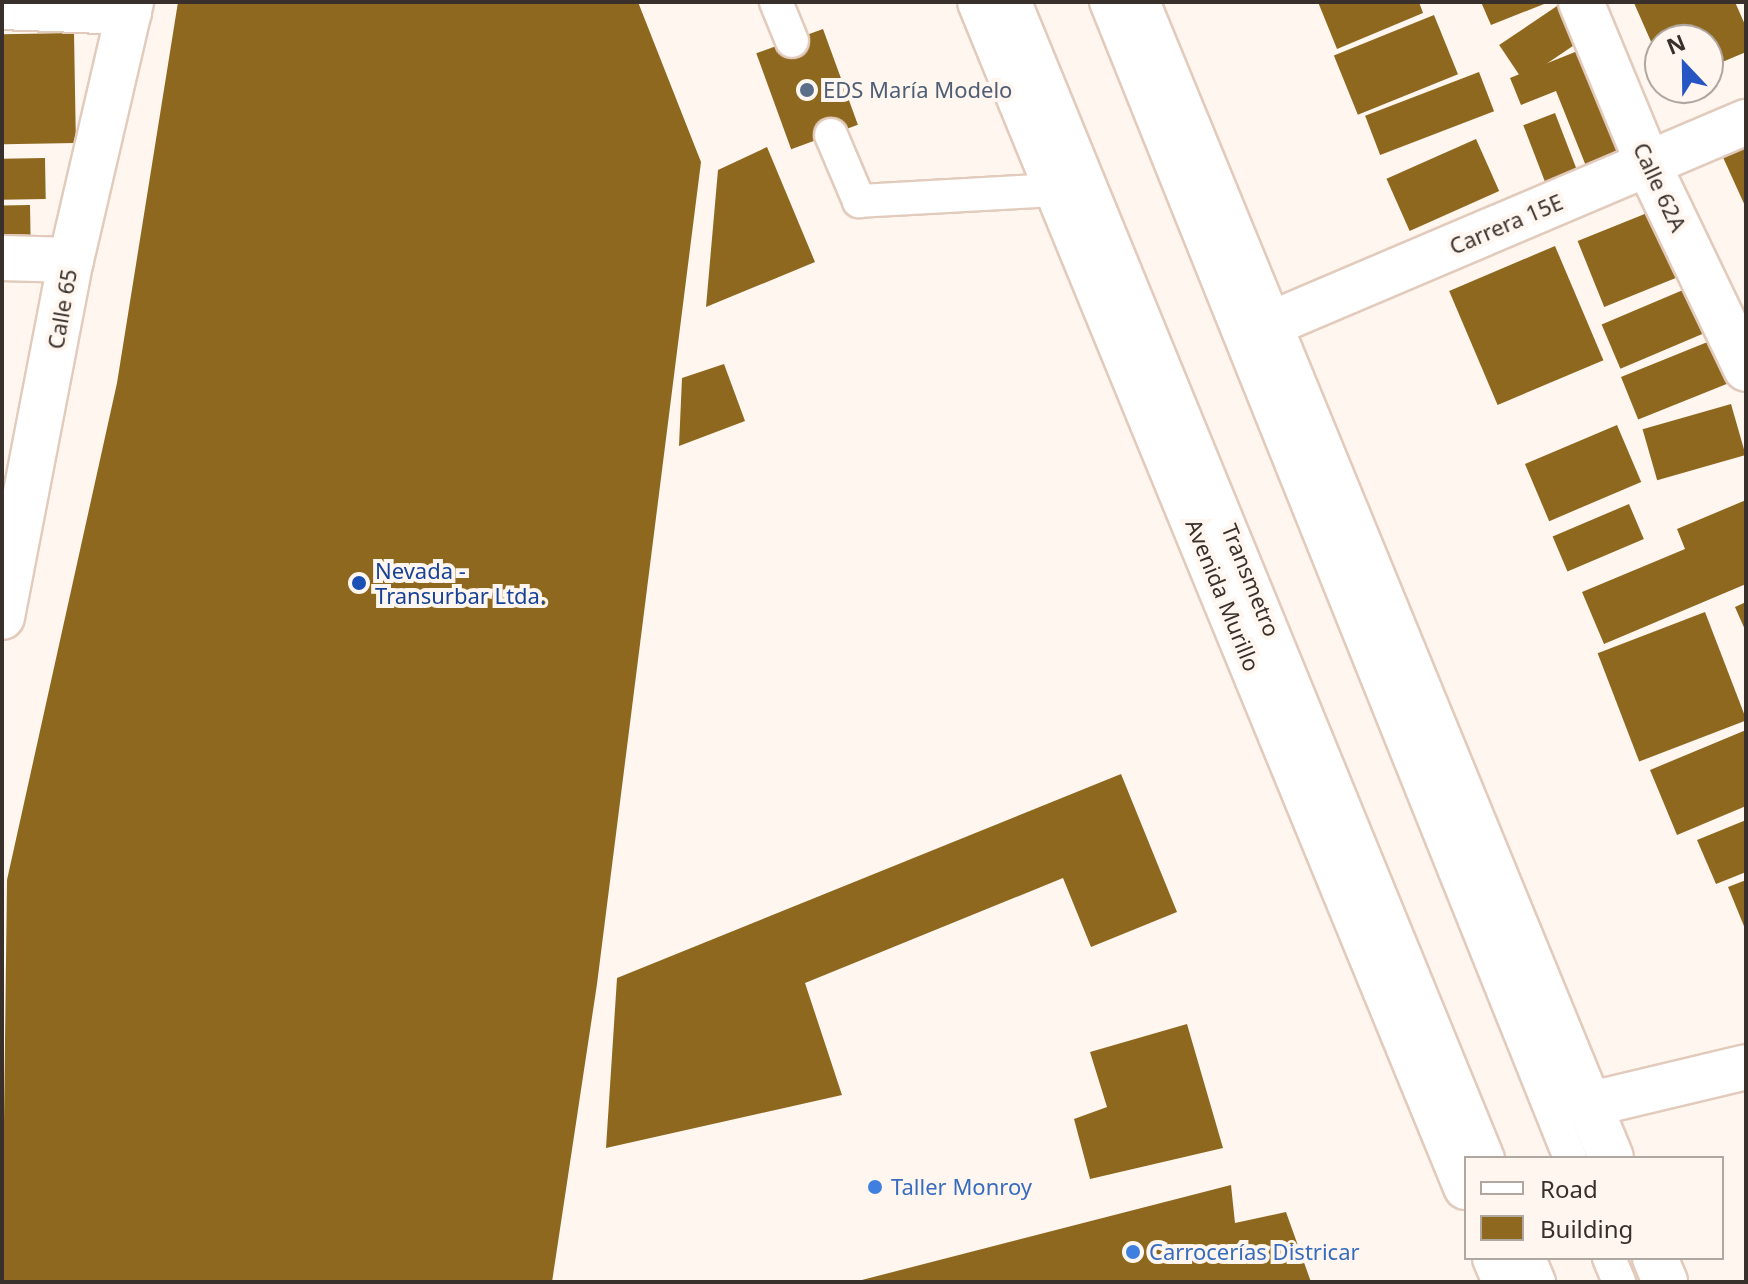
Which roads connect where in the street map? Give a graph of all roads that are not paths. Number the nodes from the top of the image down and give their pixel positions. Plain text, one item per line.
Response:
1 (776, 2) edge
2 (980, 2) edge
3 (1015, 2) edge
4 (1106, 2) edge
5 (1137, 2) edge
6 (1581, 2) edge
7 (2, 7) edge
8 (130, 7) edge
9 (792, 41) dead end
10 (1746, 122) edge
11 (831, 135) dead end
12 (1648, 164) junction
13 (1057, 190) junction
14 (2, 258) edge
15 (71, 260) junction
16 (1266, 326) junction
17 (1746, 369) edge
18 (14, 499) edge
19 (2, 617) edge
20 (1746, 1067) edge
21 (1587, 1105) junction
22 (1487, 1156) edge
23 (1569, 1156) edge
24 (1610, 1156) edge
25 (1464, 1182) edge
26 (1496, 1260) edge
27 (1530, 1260) edge
28 (1610, 1260) edge
29 (1656, 1260) edge
30 (1505, 1282) edge
31 (1539, 1282) edge
32 (1619, 1282) edge
33 (1665, 1282) edge

1 - 9 lane
2 - 13 main road, Avenida Murillo
3 - 22 lane, Transmetro
4 - 23 lane
5 - 16 main road
6 - 12 main road, Calle 62A
7 - 8 main road
8 - 15 main road, Calle 65
10 - 12 main road, Carrera 15E
11 - 13 lane
12 - 16 main road, Carrera 15E
12 - 17 main road, Calle 62A
13 - 25 main road, Avenida Murillo
14 - 15 main road
15 - 18 main road, Calle 65
16 - 21 main road
18 - 19 main road, Calle 65
20 - 21 main road
21 - 24 main road
26 - 30 main road
27 - 31 lane
28 - 32 lane
29 - 33 main road

